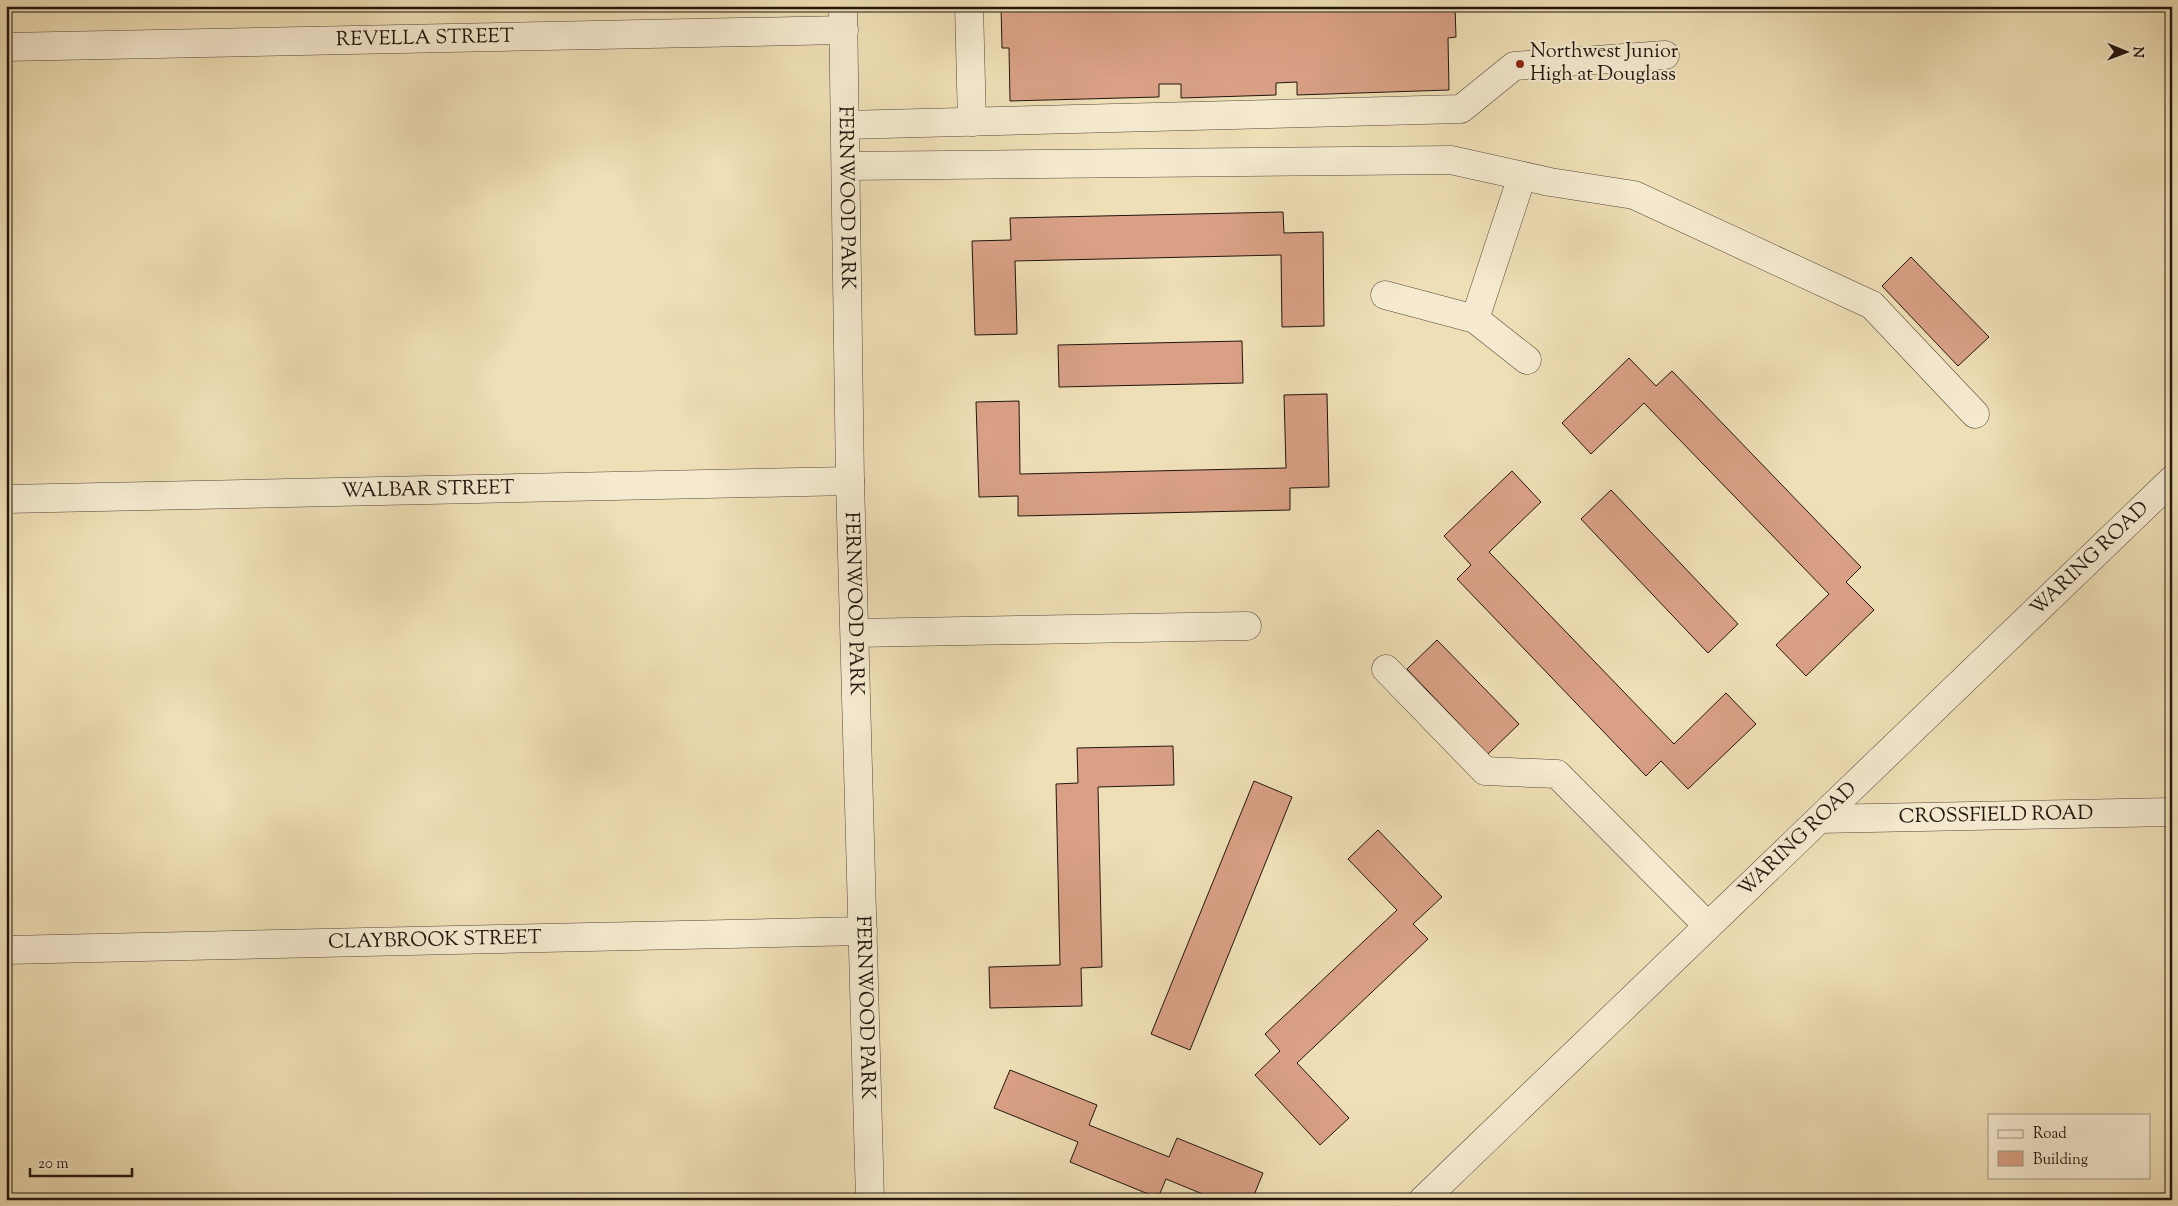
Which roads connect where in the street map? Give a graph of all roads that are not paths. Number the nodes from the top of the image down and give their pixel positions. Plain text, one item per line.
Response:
1 (969, 6) edge
2 (844, 18) edge
3 (6, 47) edge
4 (1664, 55) dead end
5 (972, 122) junction
6 (845, 125) junction
7 (846, 166) junction
8 (1522, 176) junction
9 (1385, 295) dead end
10 (1475, 319) junction
11 (1527, 360) dead end
12 (1975, 414) dead end
13 (2172, 480) edge
14 (850, 481) junction
15 (6, 499) edge
16 (1247, 626) dead end
17 (855, 634) junction
18 (1386, 669) dead end
19 (2172, 812) edge
20 (1820, 819) junction
21 (1708, 926) junction
22 (863, 931) junction
23 (6, 950) edge
24 (870, 1200) edge
25 (1423, 1200) edge

1 - 5 street
2 - 3 street, REVELLA STREET
2 - 6 street, FERNWOOD PARK
4 - 5 street
5 - 6 street
6 - 7 street, FERNWOOD PARK
7 - 8 street
7 - 14 street, FERNWOOD PARK
8 - 10 street
8 - 12 street
9 - 10 street
10 - 11 street
13 - 20 street, WARING ROAD
14 - 15 street, WALBAR STREET
14 - 17 street, FERNWOOD PARK
16 - 17 street
17 - 22 street, FERNWOOD PARK
18 - 21 street
19 - 20 street, CROSSFIELD ROAD
20 - 21 street, WARING ROAD
21 - 25 street, WARING ROAD
22 - 23 street, CLAYBROOK STREET
22 - 24 street, FERNWOOD PARK

